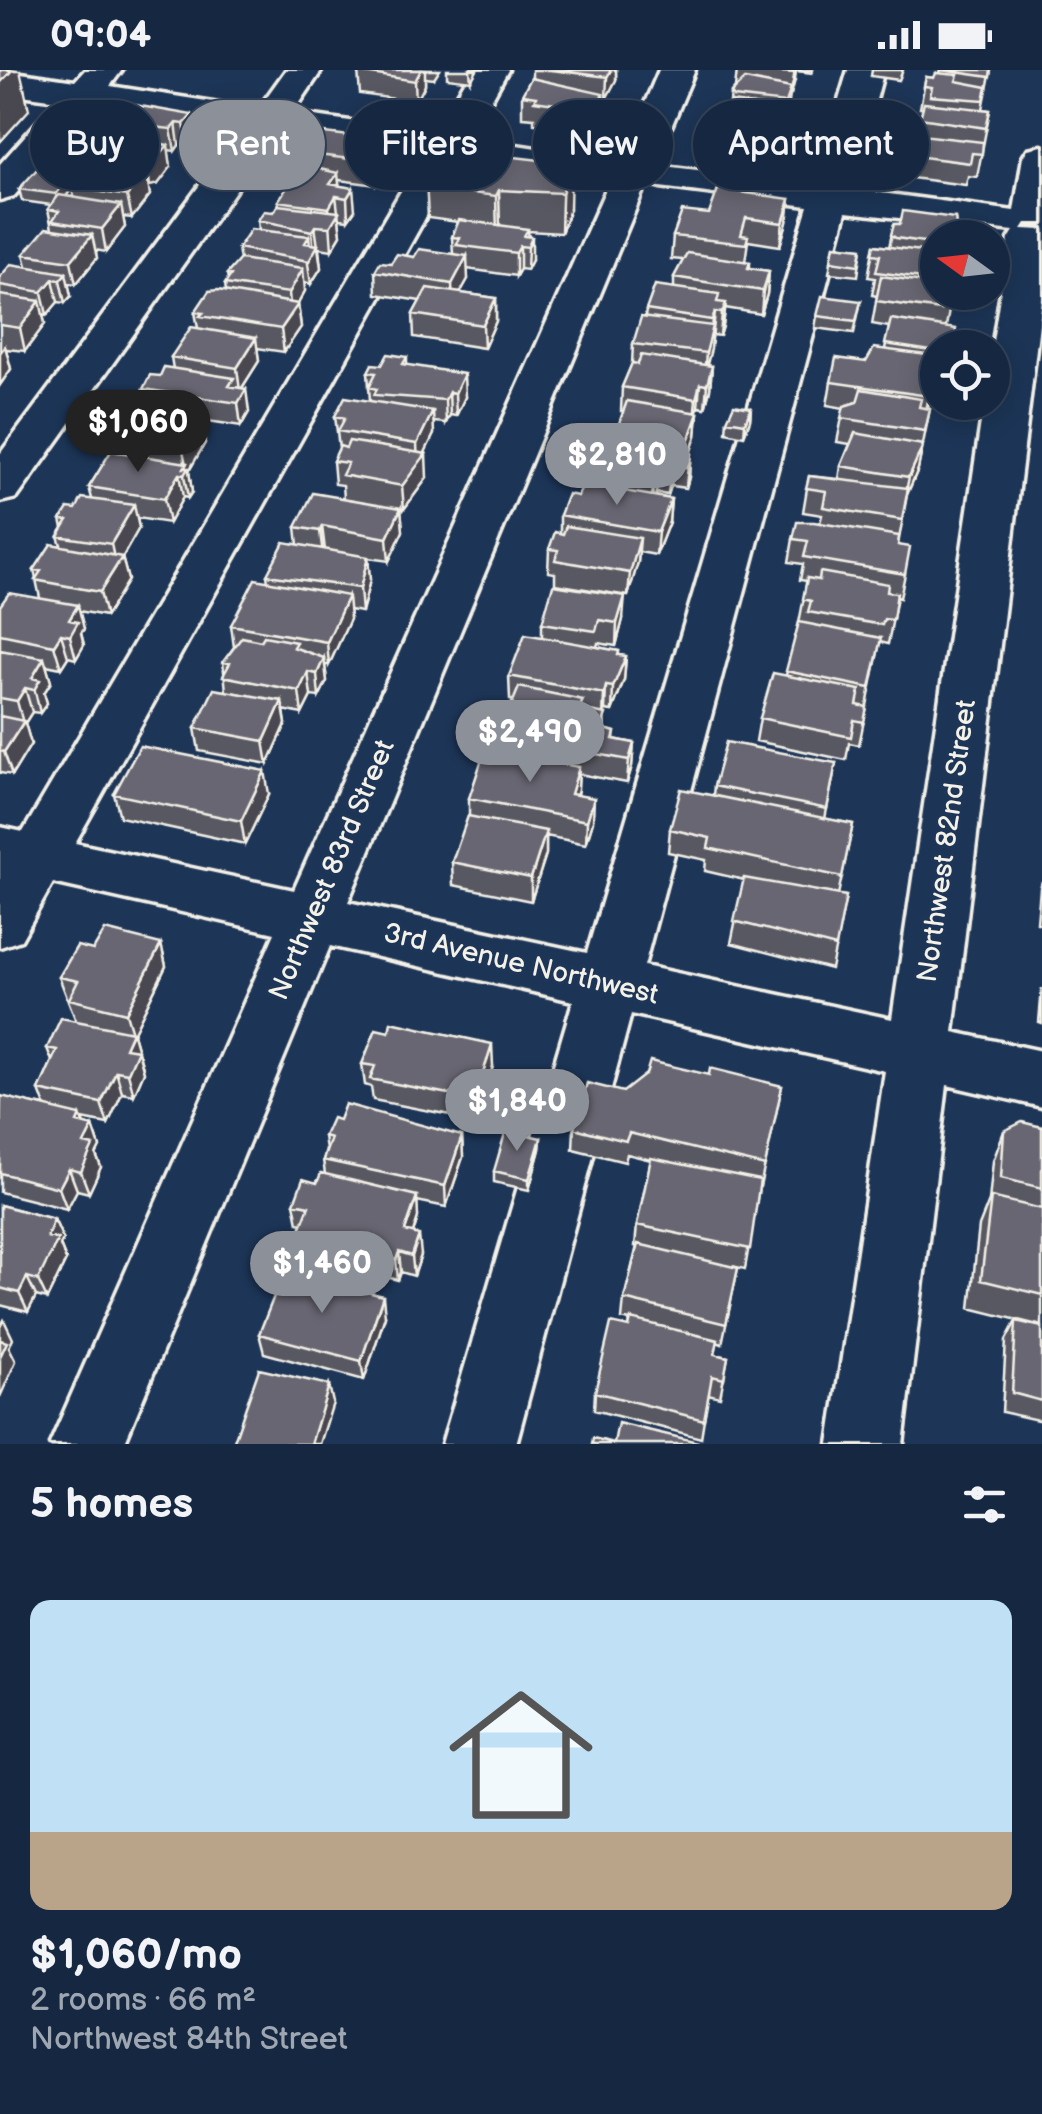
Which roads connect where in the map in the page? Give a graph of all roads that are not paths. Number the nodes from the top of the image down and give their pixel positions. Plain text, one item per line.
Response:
1 (304, 70) edge
2 (490, 70) edge
3 (677, 70) edge
4 (866, 70) edge
5 (0, 81) edge
6 (85, 92) edge
7 (281, 100) edge
8 (473, 100) edge
9 (664, 100) edge
10 (179, 107) edge
11 (20, 120) dead end
12 (1042, 157) edge
13 (673, 177) edge
14 (0, 188) edge
15 (215, 190) edge
16 (420, 190) edge
17 (625, 190) edge
18 (831, 197) junction
19 (1031, 226) edge
20 (0, 487) edge
21 (19, 853) edge
22 (311, 917) junction
23 (0, 922) edge
24 (612, 984) junction
25 (918, 1052) junction
26 (1042, 1079) edge
27 (88, 1444) edge
28 (479, 1444) edge
29 (866, 1444) edge

1 - 7 street
2 - 8 street
3 - 9 street, Northwest 83rd Street
4 - 18 street
5 - 6 street
6 - 10 street
6 - 11 street
6 - 14 street
12 - 19 street, Northwest 82nd Street
13 - 18 street
15 - 20 street
16 - 21 street
17 - 22 street, Northwest 83rd Street
18 - 19 street
18 - 24 street
19 - 25 street, Northwest 82nd Street
21 - 22 street, 3rd Avenue Northwest
21 - 23 street
22 - 24 street, 3rd Avenue Northwest
22 - 27 street, Northwest 83rd Street
24 - 25 street, 3rd Avenue Northwest
24 - 28 street
25 - 26 street, 3rd Avenue Northwest
25 - 29 street, Northwest 82nd Street

